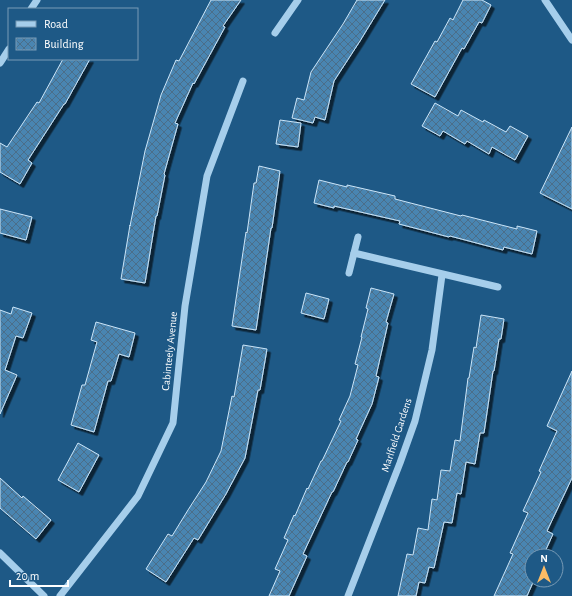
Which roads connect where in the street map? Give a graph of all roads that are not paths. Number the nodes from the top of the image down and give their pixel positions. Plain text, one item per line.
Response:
1 (298, 0) edge
2 (545, 0) edge
3 (275, 33) dead end
4 (572, 40) edge
5 (8, 50) edge
6 (0, 62) edge
7 (243, 81) dead end
8 (358, 237) dead end
9 (354, 253) junction
10 (349, 273) dead end
11 (442, 275) junction
12 (498, 287) dead end
13 (0, 554) edge
14 (44, 596) edge
15 (60, 596) edge
16 (348, 596) edge

1 - 3 street
2 - 4 street
5 - 6 street
7 - 15 street, Cabinteely Avenue
8 - 9 street
9 - 10 street
9 - 11 street
11 - 12 street
11 - 16 street, Marlfield Gardens
13 - 14 street

